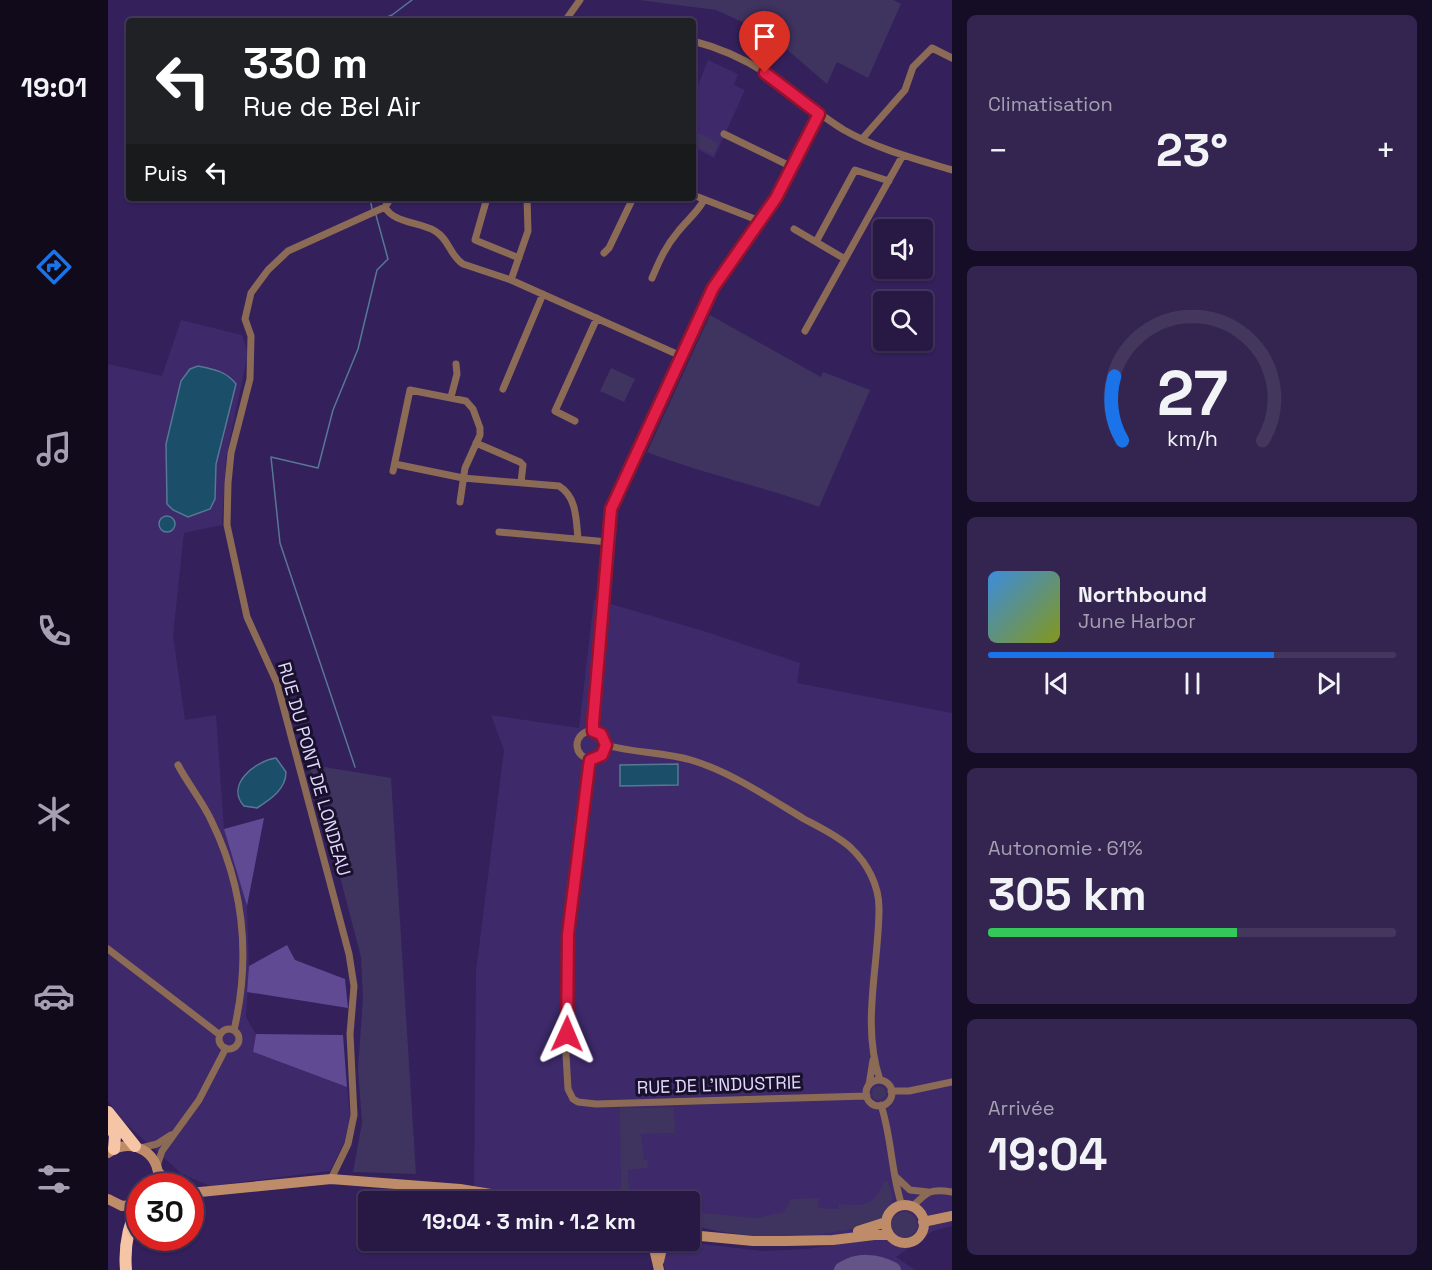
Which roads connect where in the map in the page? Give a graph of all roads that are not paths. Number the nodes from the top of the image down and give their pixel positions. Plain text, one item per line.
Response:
1 (580, 0) edge
2 (570, 18) edge
3 (696, 42) edge
4 (952, 58) edge
5 (819, 114) junction
6 (724, 134) dead end
7 (862, 139) junction
8 (903, 155) junction
9 (792, 167) junction
10 (952, 170) edge
11 (889, 181) junction
12 (696, 196) edge
13 (704, 200) junction
14 (389, 201) edge
15 (486, 201) edge
16 (527, 201) edge
17 (632, 201) edge
18 (385, 207) junction
19 (760, 221) junction
20 (794, 229) dead end
21 (816, 242) junction
22 (604, 253) dead end
23 (519, 258) junction
24 (845, 259) junction
25 (652, 278) dead end
26 (511, 280) junction
27 (543, 294) junction
28 (597, 318) junction
29 (805, 331) dead end
30 (681, 356) junction
31 (456, 364) dead end
32 (503, 389) dead end
33 (451, 397) junction
34 (576, 421) dead end
35 (476, 443) junction
36 (463, 478) junction
37 (521, 482) junction
38 (460, 502) dead end
39 (499, 532) dead end
40 (578, 538) junction
41 (608, 542) junction
42 (593, 731) junction
43 (606, 745) junction
44 (590, 760) junction
45 (178, 765) dead end
46 (108, 949) edge
47 (234, 1030) junction
48 (220, 1035) junction
49 (226, 1048) junction
50 (873, 1060) junction
51 (880, 1080) junction
52 (952, 1082) edge
53 (869, 1085) junction
54 (891, 1091) junction
55 (867, 1096) junction
56 (881, 1105) junction
57 (108, 1112) edge
58 (108, 1119) edge
59 (176, 1132) junction
60 (138, 1147) junction
61 (111, 1151) edge
62 (158, 1169) junction
63 (158, 1173) edge
64 (161, 1173) edge
65 (895, 1175) junction
66 (331, 1179) junction
67 (204, 1190) edge
68 (932, 1190) junction
69 (467, 1191) edge
70 (952, 1192) edge
71 (110, 1202) edge
72 (126, 1206) edge
73 (907, 1206) junction
74 (952, 1215) edge
75 (886, 1222) junction
76 (923, 1222) junction
77 (700, 1231) edge
78 (889, 1235) junction
79 (700, 1236) edge
80 (724, 1238) junction
81 (816, 1240) junction
82 (126, 1251) edge
83 (655, 1251) edge
84 (662, 1251) edge
85 (659, 1267) edge
86 (126, 1270) edge

1 - 2 street
3 - 5 street
4 - 7 street
5 - 7 street
5 - 9 street
6 - 9 street
7 - 8 street
8 - 10 street
8 - 11 street
9 - 19 street
11 - 21 street
11 - 24 street
12 - 13 street
13 - 19 street
13 - 25 street
14 - 18 street
15 - 23 street
16 - 23 street
17 - 22 street
18 - 26 street
18 - 66 street, RUE DU PONT DE LONDEAU
19 - 30 street
20 - 21 street
21 - 24 street
23 - 26 street
24 - 29 street
26 - 27 street
27 - 28 street
27 - 32 street
28 - 30 street
28 - 34 street
30 - 41 street
31 - 33 street
33 - 35 street
33 - 36 street
35 - 36 street
35 - 37 street
36 - 37 street
36 - 38 street
37 - 40 street
39 - 40 street
40 - 41 street
41 - 42 street
42 - 43 street
42 - 44 street
43 - 44 street
43 - 50 street
44 - 55 street, RUE DE L'INDUSTRIE
45 - 47 street
46 - 48 street
47 - 48 street
47 - 49 street
48 - 49 street
49 - 59 street
50 - 51 street
50 - 53 street
51 - 53 street
51 - 54 street
52 - 54 street
53 - 55 street
54 - 56 street
55 - 56 street
56 - 65 street
57 - 60 highway
58 - 61 highway
59 - 60 street
59 - 62 street
60 - 61 main road
60 - 62 main road
62 - 63 main road
62 - 64 main road
65 - 68 street
65 - 73 street
66 - 67 main road
66 - 69 main road
68 - 70 street
68 - 73 street
71 - 72 main road
73 - 75 main road
73 - 76 main road
74 - 76 main road
75 - 78 main road
75 - 81 main road
76 - 78 main road
77 - 80 main road
78 - 81 main road
79 - 80 main road
80 - 81 main road
82 - 86 highway
83 - 85 main road
84 - 85 main road

